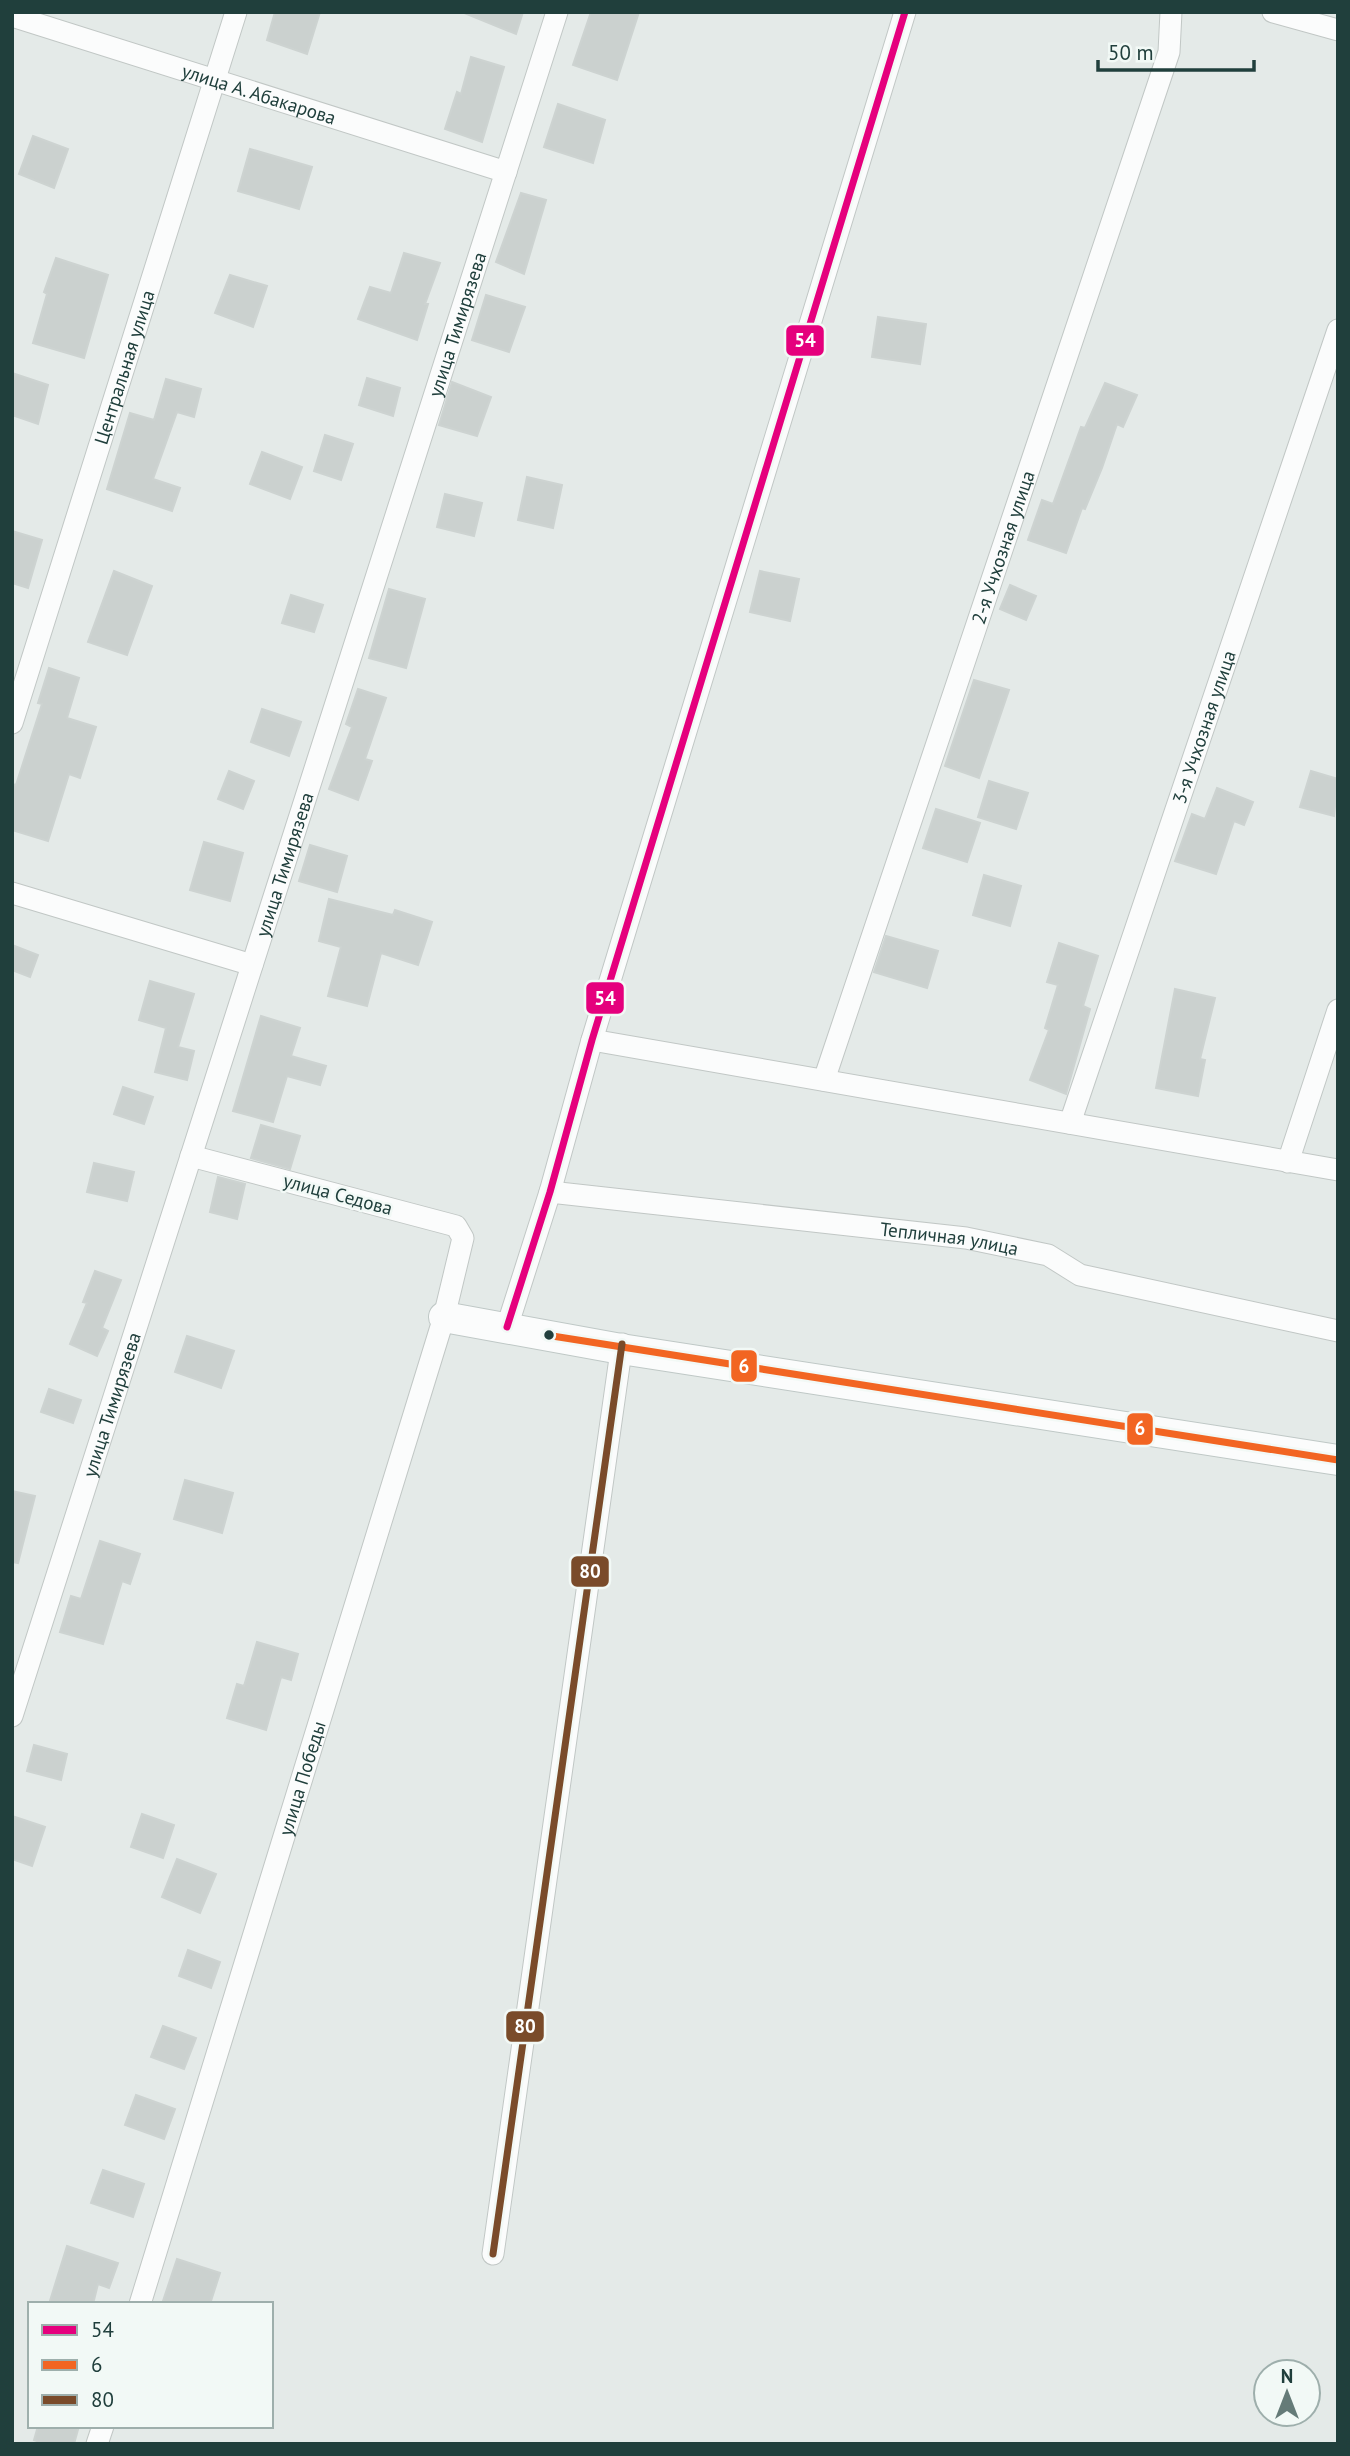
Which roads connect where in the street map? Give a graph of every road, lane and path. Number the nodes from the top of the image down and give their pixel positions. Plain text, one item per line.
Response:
1 (236, 12) edge
2 (557, 12) edge
3 (905, 12) edge
4 (1171, 12) edge
5 (1273, 12) edge
6 (12, 16) edge
7 (1338, 30) edge
8 (214, 79) junction
9 (506, 172) junction
10 (1338, 330) edge
11 (12, 723) edge
12 (12, 893) edge
13 (252, 965) junction
14 (1338, 1010) edge
15 (592, 1040) junction
16 (824, 1080) junction
17 (1070, 1123) junction
18 (191, 1156) junction
19 (1288, 1162) junction
20 (1338, 1170) edge
21 (550, 1192) junction
22 (460, 1254) joint
23 (445, 1314) junction
24 (508, 1325) junction
25 (1338, 1331) edge
26 (621, 1346) junction
27 (1338, 1454) edge
28 (1338, 1460) edge
29 (12, 1716) edge
30 (493, 2254) dead end
31 (141, 2302) edge

1 - 8 street, Центральная улица
2 - 9 street, улица Тимирязева
3 - 15 street
4 - 16 street, 2-я Учхозная улица
5 - 7 street
6 - 8 street, улица А. Абакарова
8 - 9 street, улица А. Абакарова
8 - 11 street, Центральная улица
9 - 13 street, улица Тимирязева
10 - 17 street, 3-я Учхозная улица
12 - 13 street
13 - 18 street, улица Тимирязева
14 - 19 street
15 - 16 street
15 - 21 street
16 - 17 street
17 - 19 street
18 - 22 street, улица Седова
18 - 29 street, улица Тимирязева
19 - 20 street
21 - 24 street
21 - 25 street, Тепличная улица
22 - 23 street, улица Победы
23 - 24 main road
23 - 31 street, улица Победы
24 - 26 main road
26 - 27 main road
26 - 28 main road
26 - 30 street

